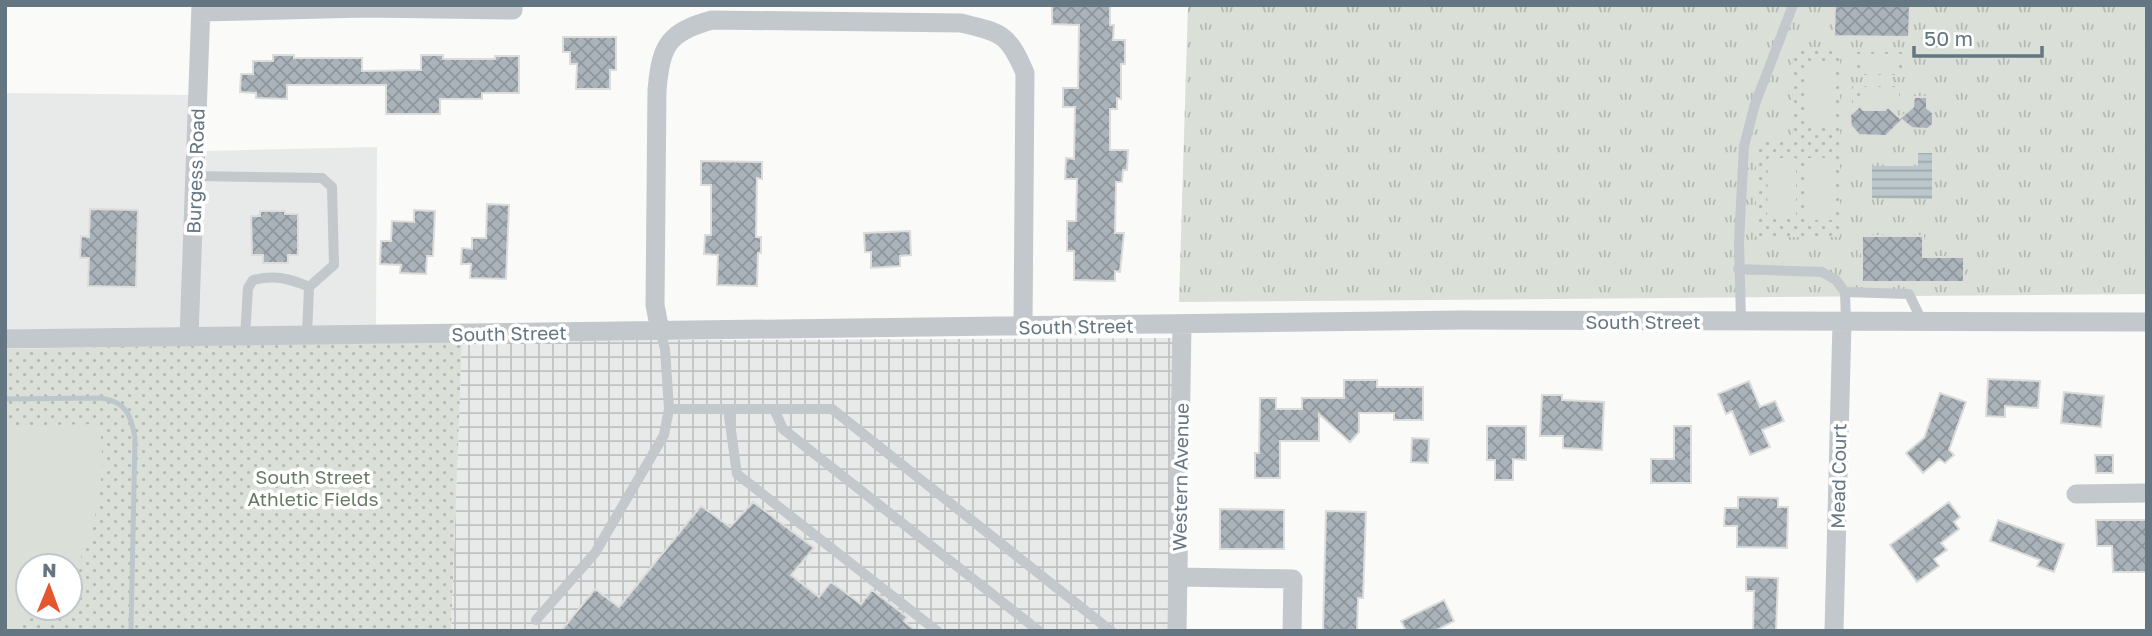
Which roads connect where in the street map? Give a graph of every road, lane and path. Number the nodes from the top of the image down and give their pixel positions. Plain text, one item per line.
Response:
1 (1793, 5) edge
2 (513, 6) edge
3 (201, 8) edge
4 (195, 176) junction
5 (1738, 269) junction
6 (309, 286) junction
7 (1845, 292) junction
8 (1741, 321) junction
9 (1844, 322) junction
10 (1922, 322) junction
11 (2147, 322) edge
12 (1182, 324) junction
13 (1023, 326) junction
14 (660, 331) junction
15 (307, 336) junction
16 (189, 337) junction
17 (245, 337) junction
18 (5, 339) edge
19 (669, 409) junction
20 (728, 409) junction
21 (774, 409) junction
22 (2147, 493) edge
23 (2076, 494) dead end
24 (1178, 577) junction
25 (536, 620) dead end
26 (937, 631) edge
27 (1039, 631) edge
28 (1111, 631) edge
29 (1177, 631) edge
30 (1292, 631) edge
31 (1834, 631) edge

1 - 5 lane
2 - 3 street
3 - 4 street, Burgess Road
4 - 6 lane
4 - 16 street, Burgess Road
5 - 7 lane
5 - 8 lane
6 - 15 lane
6 - 17 lane
7 - 9 lane
7 - 10 lane
8 - 9 street, South Street
8 - 12 street, South Street
9 - 10 street, South Street
9 - 31 street, Mead Court
10 - 11 street, South Street
12 - 13 street, South Street
12 - 24 street, Western Avenue
13 - 14 street, South Street
13 - 14 street
14 - 15 street, South Street
14 - 19 lane
15 - 17 street, South Street
16 - 17 street, South Street
16 - 18 street, South Street
19 - 20 lane
19 - 25 lane
20 - 21 lane
20 - 26 lane
21 - 27 lane
21 - 28 lane
22 - 23 street
24 - 29 street, Western Avenue
24 - 30 street

